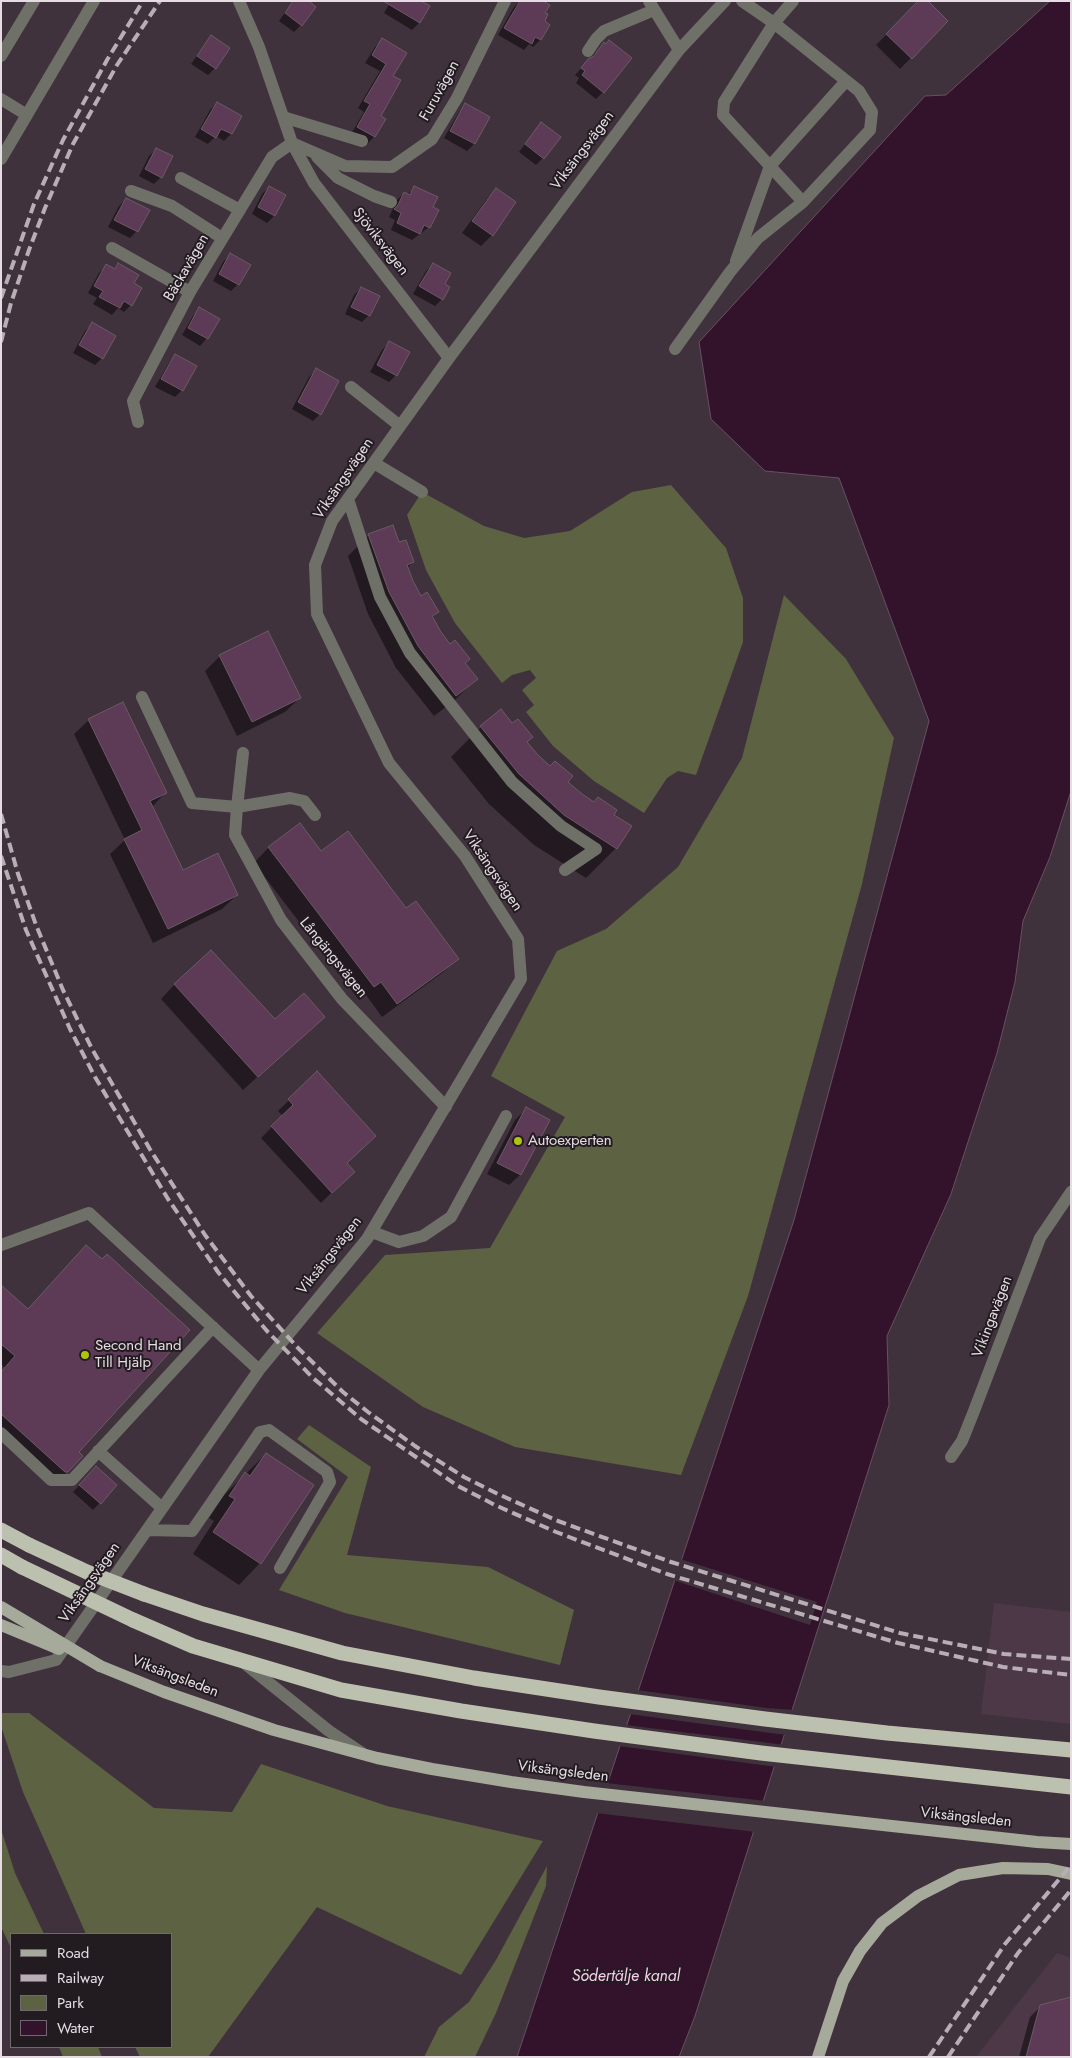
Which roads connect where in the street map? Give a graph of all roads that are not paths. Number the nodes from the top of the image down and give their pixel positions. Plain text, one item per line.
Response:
1 (34, 1) edge
2 (94, 1) edge
3 (239, 1) edge
4 (505, 1) edge
5 (725, 1) edge
6 (742, 1) edge
7 (793, 1) edge
8 (652, 6) edge
9 (774, 22) junction
10 (679, 50) junction
11 (588, 51) dead end
12 (1, 56) edge
13 (846, 80) junction
14 (1, 99) edge
15 (27, 115) junction
16 (284, 117) junction
17 (362, 141) dead end
18 (292, 142) junction
19 (309, 150) junction
20 (1, 159) edge
21 (770, 166) junction
22 (181, 178) dead end
23 (130, 191) dead end
24 (391, 202) dead end
25 (803, 202) junction
26 (240, 210) junction
27 (222, 238) junction
28 (112, 248) dead end
29 (733, 268) junction
30 (190, 292) junction
31 (675, 349) dead end
32 (448, 358) junction
33 (351, 387) dead end
34 (138, 422) dead end
35 (400, 426) junction
36 (374, 462) junction
37 (422, 492) dead end
38 (348, 499) junction
39 (142, 697) dead end
40 (243, 753) dead end
41 (237, 807) junction
42 (315, 815) dead end
43 (565, 870) dead end
44 (446, 1107) junction
45 (506, 1116) dead end
46 (1071, 1192) edge
47 (372, 1232) junction
48 (1, 1245) edge
49 (213, 1327) junction
50 (260, 1370) junction
51 (1, 1433) edge
52 (98, 1451) junction
53 (952, 1457) dead end
54 (162, 1508) junction
55 (1, 1530) edge
56 (147, 1530) junction
57 (1, 1555) edge
58 (280, 1568) dead end
59 (1, 1607) edge
60 (1, 1625) edge
61 (241, 1660) junction
62 (100, 1666) junction
63 (1, 1671) edge
64 (1071, 1750) edge
65 (363, 1754) junction
66 (1071, 1786) edge
67 (1037, 1842) junction
68 (1071, 1844) edge
69 (1071, 1848) edge
70 (1071, 1874) edge
71 (818, 2057) edge

1 - 12 street
2 - 15 street
3 - 16 street, Sjöviksvägen
4 - 19 street, Furuvägen
5 - 10 street, Viksängsvägen
6 - 9 street
7 - 9 street
8 - 10 street
8 - 11 street
9 - 13 street
9 - 21 street
10 - 32 street, Viksängsvägen
13 - 21 street
13 - 25 street
14 - 15 street
15 - 20 street
16 - 17 street
16 - 18 street, Sjöviksvägen
18 - 19 street, Furuvägen
18 - 26 street, Bäckavägen
18 - 32 street, Sjöviksvägen
19 - 24 street
21 - 25 street
21 - 29 street
22 - 26 street
23 - 27 street
25 - 29 street
26 - 27 street, Bäckavägen
27 - 30 street, Bäckavägen
28 - 30 street
29 - 31 street
30 - 34 street, Bäckavägen
32 - 35 street, Viksängsvägen
33 - 35 street
35 - 36 street, Viksängsvägen
36 - 37 street
36 - 38 street, Viksängsvägen
38 - 43 street
38 - 44 street, Viksängsvägen
39 - 41 street
40 - 41 street, Långängsvägen
41 - 42 street
41 - 44 street, Långängsvägen
44 - 47 street, Viksängsvägen
45 - 47 street
46 - 53 street, Vikingavägen
47 - 50 street, Viksängsvägen
48 - 49 street
49 - 50 street
49 - 52 street
50 - 54 street, Viksängsvägen
51 - 52 street
52 - 54 street
54 - 56 street, Viksängsvägen
55 - 64 highway, bridge
56 - 58 street
56 - 63 street, Viksängsvägen
57 - 61 highway, bridge
59 - 62 main road, Viksängsleden, bridge
60 - 62 main road, Viksängsleden, bridge
61 - 65 street
61 - 66 highway
62 - 65 main road, Viksängsleden
65 - 67 main road, Viksängsleden
67 - 68 main road
67 - 69 main road
70 - 71 main road

